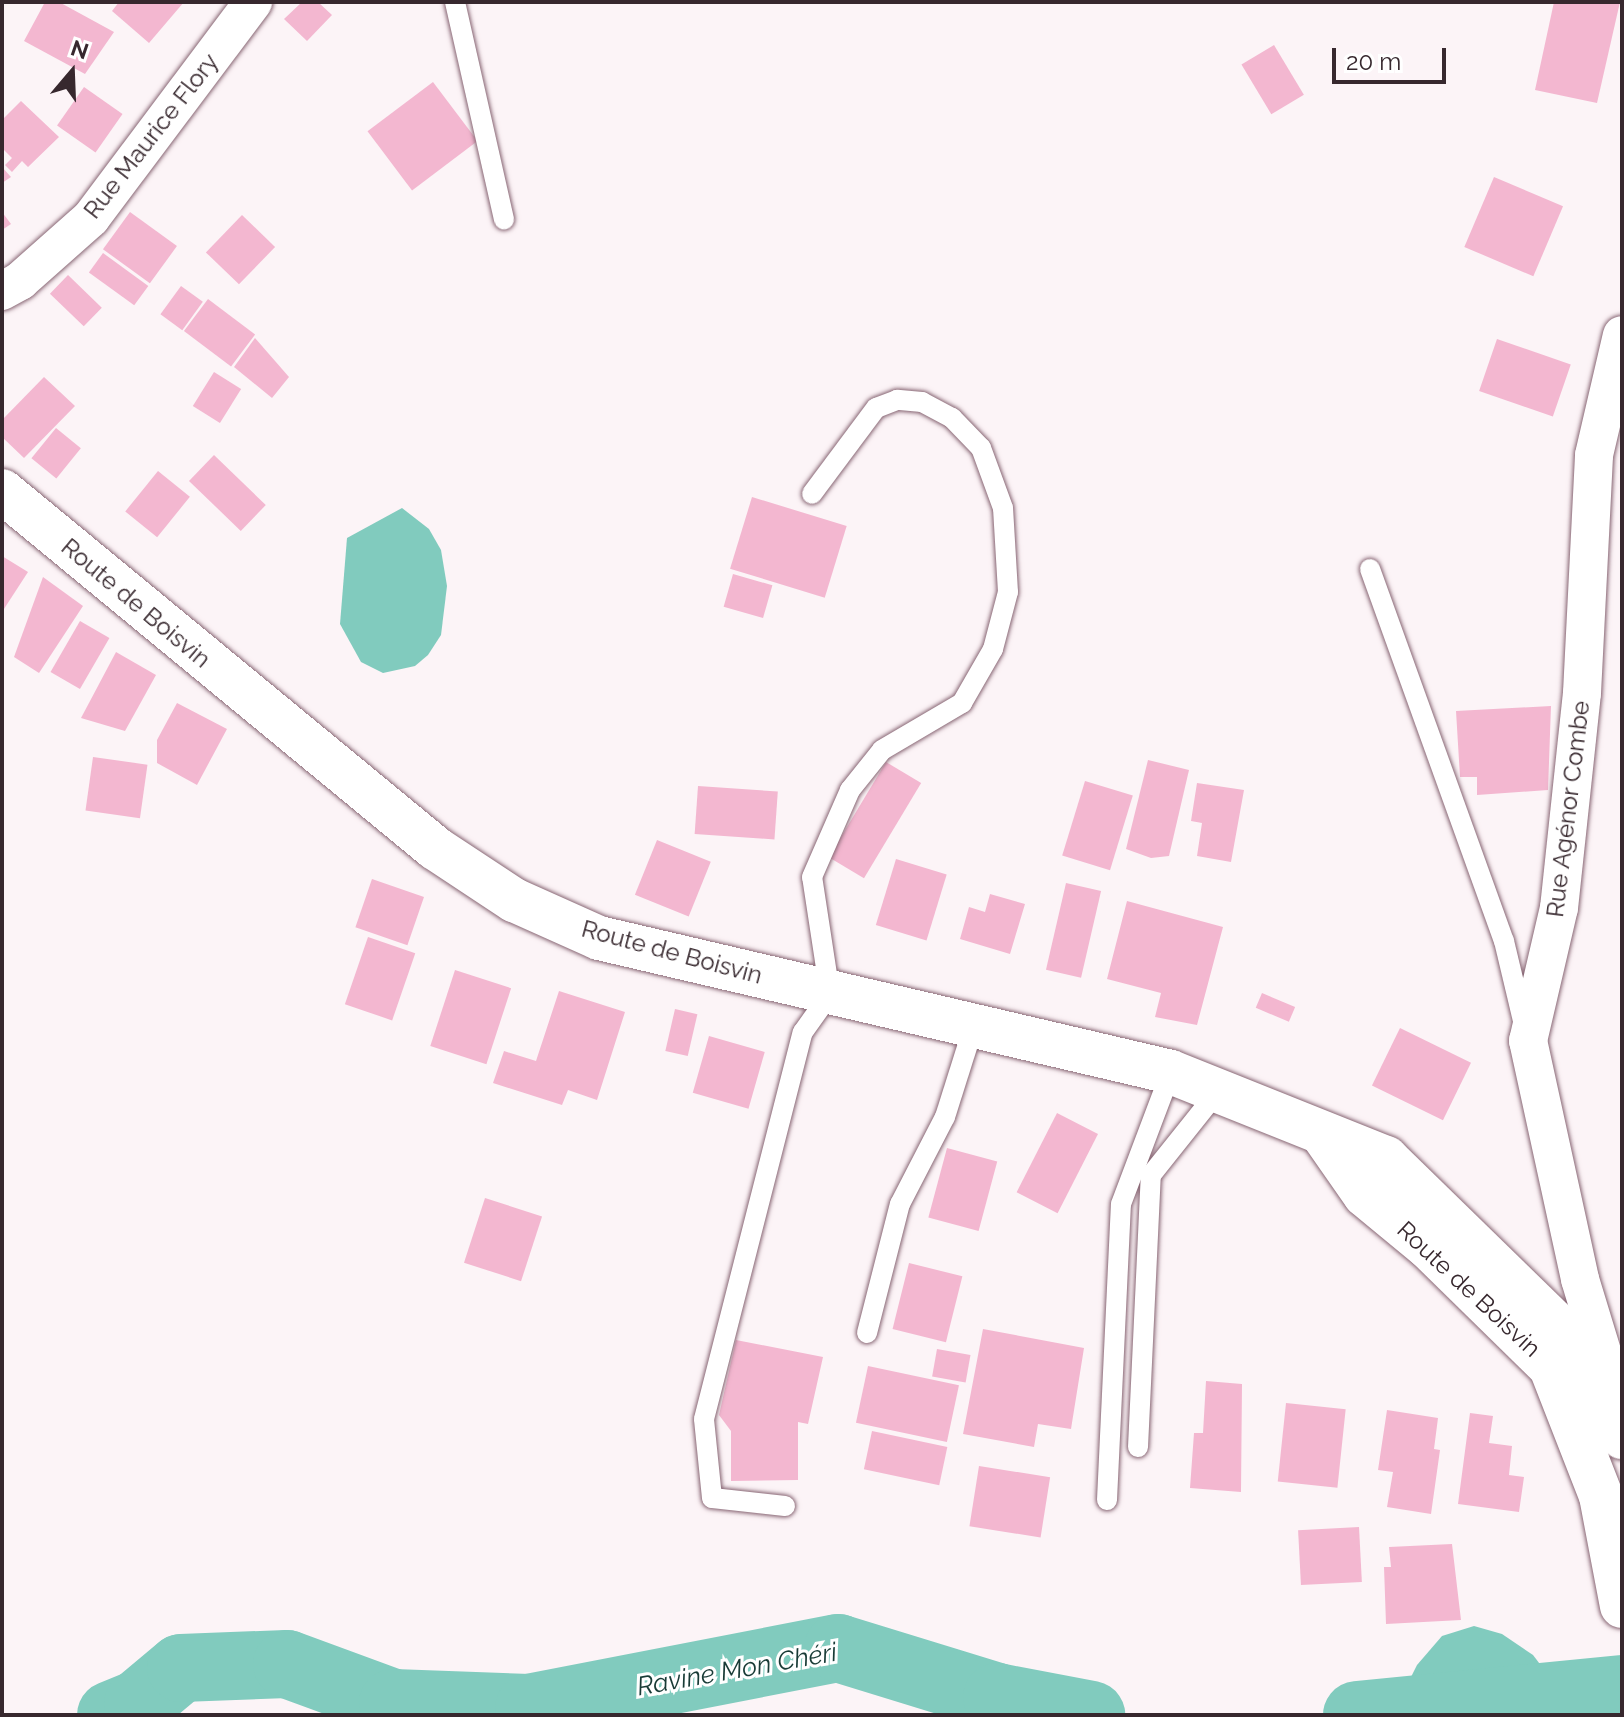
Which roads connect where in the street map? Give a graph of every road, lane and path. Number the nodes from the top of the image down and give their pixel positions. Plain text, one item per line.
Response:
1 (253, 2) edge
2 (455, 2) edge
3 (504, 220) dead end
4 (2, 291) edge
5 (1622, 335) edge
6 (2, 491) edge
7 (812, 494) dead end
8 (1370, 569) dead end
9 (830, 994) junction
10 (974, 1025) junction
11 (1528, 1041) junction
12 (1171, 1072) junction
13 (1218, 1091) junction
14 (1323, 1135) junction
15 (1580, 1279) junction
16 (1546, 1310) junction
17 (867, 1333) dead end
18 (1548, 1364) junction
19 (1616, 1407) edge
20 (1138, 1447) dead end
21 (1601, 1496) junction
22 (1107, 1500) dead end
23 (785, 1506) dead end
24 (1621, 1602) edge

1 - 4 street, Rue Maurice Flory
2 - 3 lane
5 - 11 street, Rue Agénor Combe
6 - 9 main road, Route de Boisvin
7 - 9 lane
8 - 11 lane
9 - 10 main road, Route de Boisvin
9 - 23 lane
10 - 12 main road, Route de Boisvin
10 - 17 lane
11 - 15 street, Rue Agénor Combe
12 - 13 main road, Route de Boisvin
12 - 22 lane
13 - 14 main road, Route de Boisvin
13 - 20 lane
14 - 16 main road, Route de Boisvin
14 - 18 main road, Route de Boisvin
15 - 16 street
15 - 19 street, Rue Agénor Combe
16 - 18 main road
16 - 19 main road, Route de Boisvin
18 - 19 main road, Route de Boisvin
18 - 21 main road
19 - 21 main road
21 - 24 main road

